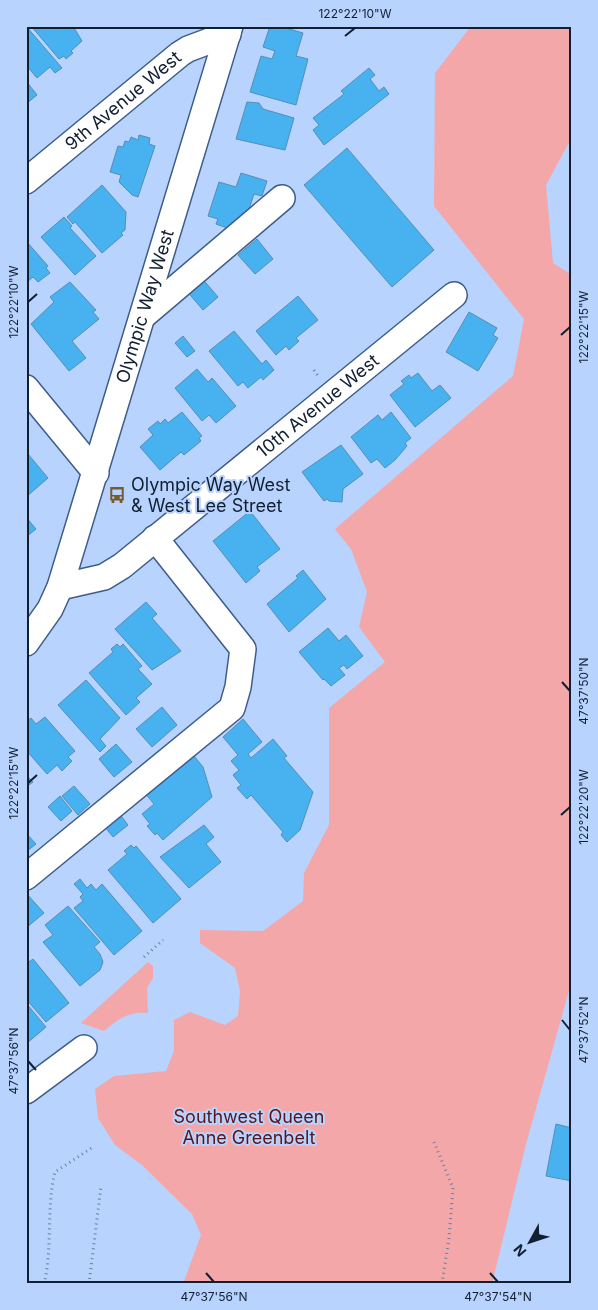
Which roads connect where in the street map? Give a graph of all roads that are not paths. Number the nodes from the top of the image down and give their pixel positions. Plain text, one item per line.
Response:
1 (229, 30) edge
2 (26, 181) edge
3 (282, 198) dead end
4 (454, 295) dead end
5 (143, 316) junction
6 (29, 396) edge
7 (96, 473) junction
8 (155, 538) junction
9 (60, 587) junction
10 (26, 643) edge
11 (26, 878) edge
12 (84, 1048) dead end
13 (26, 1092) edge

1 - 2 street, 9th Avenue West
1 - 5 street, Olympic Way West
3 - 5 street
4 - 8 street, 10th Avenue West
5 - 7 street, Olympic Way West
6 - 7 street
7 - 9 street, Olympic Way West
8 - 9 street, 10th Avenue West
8 - 11 street
9 - 10 street
12 - 13 street

